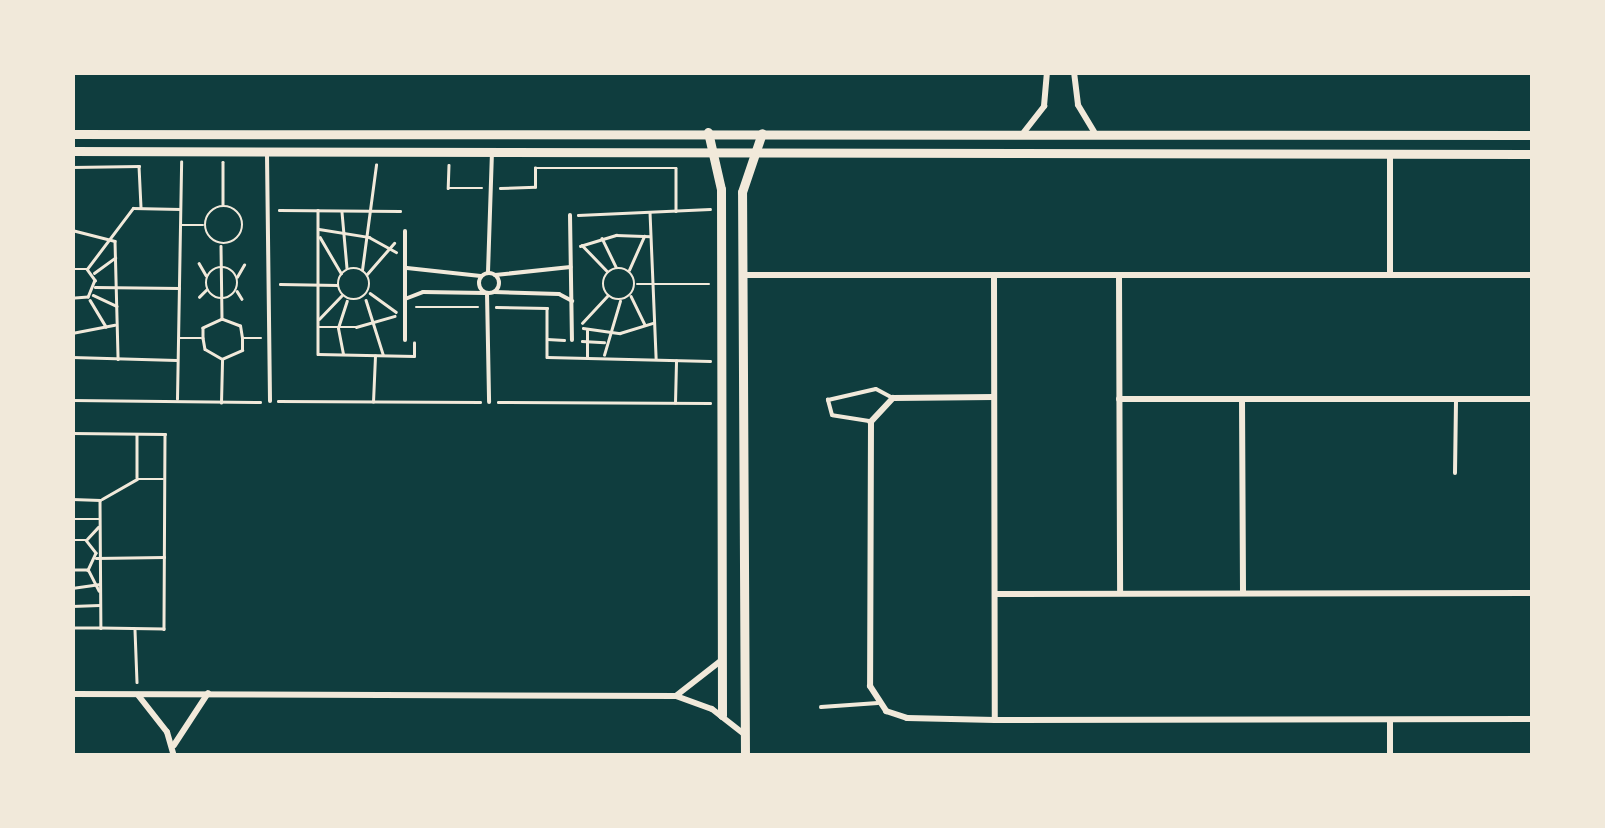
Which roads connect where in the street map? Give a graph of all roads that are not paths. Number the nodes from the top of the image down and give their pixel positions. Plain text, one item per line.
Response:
1 (1047, 72) edge
2 (1074, 72) edge
3 (708, 132) junction
4 (1024, 132) junction
5 (1094, 132) junction
6 (762, 133) junction
7 (72, 134) edge
8 (1532, 135) edge
9 (72, 150) edge
10 (267, 150) junction
11 (492, 152) junction
12 (715, 152) junction
13 (751, 152) junction
14 (1390, 154) junction
15 (1532, 154) edge
16 (570, 215) road end
17 (406, 231) road end
18 (405, 267) junction
19 (571, 267) junction
20 (488, 272) junction
21 (495, 275) junction
22 (744, 275) junction
23 (994, 275) junction
24 (1119, 275) junction
25 (1390, 275) junction
26 (1532, 275) edge
27 (481, 276) junction
28 (494, 292) junction
29 (486, 293) junction
30 (405, 299) junction
31 (572, 301) junction
32 (405, 340) road end
33 (572, 340) dead end
34 (994, 396) junction
35 (893, 398) junction
36 (1242, 399) junction
37 (1456, 399) junction
38 (1532, 399) edge
39 (1119, 400) junction
40 (270, 401) road end
41 (489, 402) road end
42 (871, 422) junction
43 (1454, 473) dead end
44 (1120, 593) junction
45 (1243, 593) junction
46 (1532, 593) edge
47 (995, 594) junction
48 (722, 660) junction
49 (208, 693) junction
50 (72, 694) edge
51 (138, 694) junction
52 (676, 696) junction
53 (878, 703) junction
54 (821, 706) dead end
55 (722, 715) junction
56 (1532, 719) edge
57 (995, 720) junction
58 (1390, 720) junction
59 (745, 735) junction
60 (174, 751) edge
61 (745, 756) edge
62 (1390, 756) edge

1 - 4 street
2 - 5 street
3 - 6 street
3 - 7 street
3 - 12 street
4 - 5 street
4 - 6 street
5 - 8 street
6 - 13 street
9 - 10 street
10 - 11 street
10 - 40 lane
11 - 12 street
11 - 20 lane
12 - 13 street
12 - 48 street
13 - 14 street
13 - 22 street
14 - 15 street
14 - 25 street
16 - 19 lane
17 - 18 lane
18 - 27 lane
18 - 30 lane
19 - 21 lane
19 - 31 lane
20 - 21 lane
20 - 27 lane
21 - 28 lane
22 - 23 street
22 - 59 street
23 - 24 street
23 - 34 street
24 - 25 street
24 - 39 street
25 - 26 street
27 - 29 lane
28 - 29 lane
28 - 31 lane
29 - 30 lane
29 - 41 lane
30 - 32 lane
31 - 33 lane
34 - 35 street
34 - 47 street
35 - 42 street
35 - 42 lane
36 - 37 street
36 - 39 street
36 - 45 street
37 - 38 street
37 - 43 lane
39 - 44 street
42 - 53 street
44 - 45 street
44 - 47 street
45 - 46 street
47 - 57 street
48 - 52 street
48 - 55 street
49 - 51 street
49 - 52 street
49 - 60 street
50 - 51 street
51 - 60 street
52 - 55 street
53 - 54 lane
53 - 57 street
55 - 59 street
56 - 58 street
57 - 58 street
58 - 62 street
59 - 61 street

